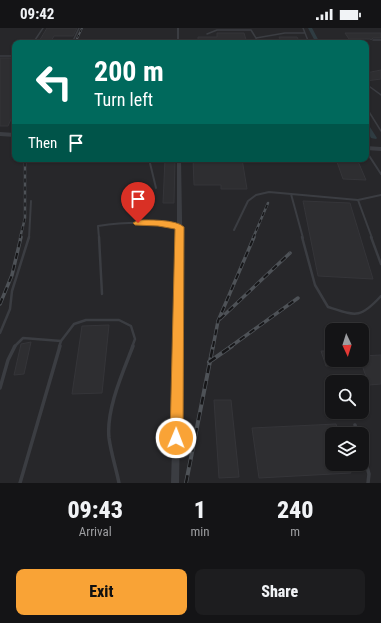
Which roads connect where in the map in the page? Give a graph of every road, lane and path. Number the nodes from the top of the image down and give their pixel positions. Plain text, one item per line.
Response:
1 (43, 28) edge
2 (79, 28) edge
3 (178, 28) edge
4 (303, 28) edge
5 (305, 33) junction
6 (207, 34) dead end
7 (256, 38) joint
8 (35, 40) edge
9 (73, 40) edge
10 (178, 40) edge
11 (308, 40) edge
12 (373, 40) dead end
13 (381, 40) edge
14 (0, 56) edge
15 (12, 56) edge
16 (369, 86) edge
17 (381, 94) edge
18 (369, 111) edge
19 (381, 131) edge
20 (0, 134) edge
21 (12, 135) edge
22 (369, 149) edge
23 (381, 149) edge
24 (369, 154) edge
25 (150, 162) edge
26 (179, 162) edge
27 (381, 174) edge
28 (156, 188) dead end
29 (291, 194) junction
30 (381, 195) edge
31 (358, 200) junction
32 (31, 201) dead end
33 (180, 227) junction
34 (234, 230) dead end
35 (381, 264) edge
36 (102, 294) dead end
37 (381, 296) edge
38 (0, 334) edge
39 (61, 341) junction
40 (0, 388) edge
41 (368, 471) edge
42 (20, 483) edge
43 (120, 483) edge
44 (175, 483) edge
45 (368, 483) edge

1 - 8 lane
2 - 9 lane
3 - 10 street
4 - 5 lane
5 - 7 lane
5 - 11 lane
6 - 7 lane
12 - 13 lane
14 - 15 lane
16 - 17 lane
18 - 19 lane
20 - 21 street
22 - 23 street
24 - 27 lane
25 - 28 lane
26 - 33 street
29 - 31 lane
29 - 34 lane
29 - 37 lane
30 - 31 lane
31 - 35 lane
32 - 38 lane
33 - 36 lane
33 - 44 street
39 - 40 lane
39 - 42 lane
39 - 43 lane
41 - 45 lane

